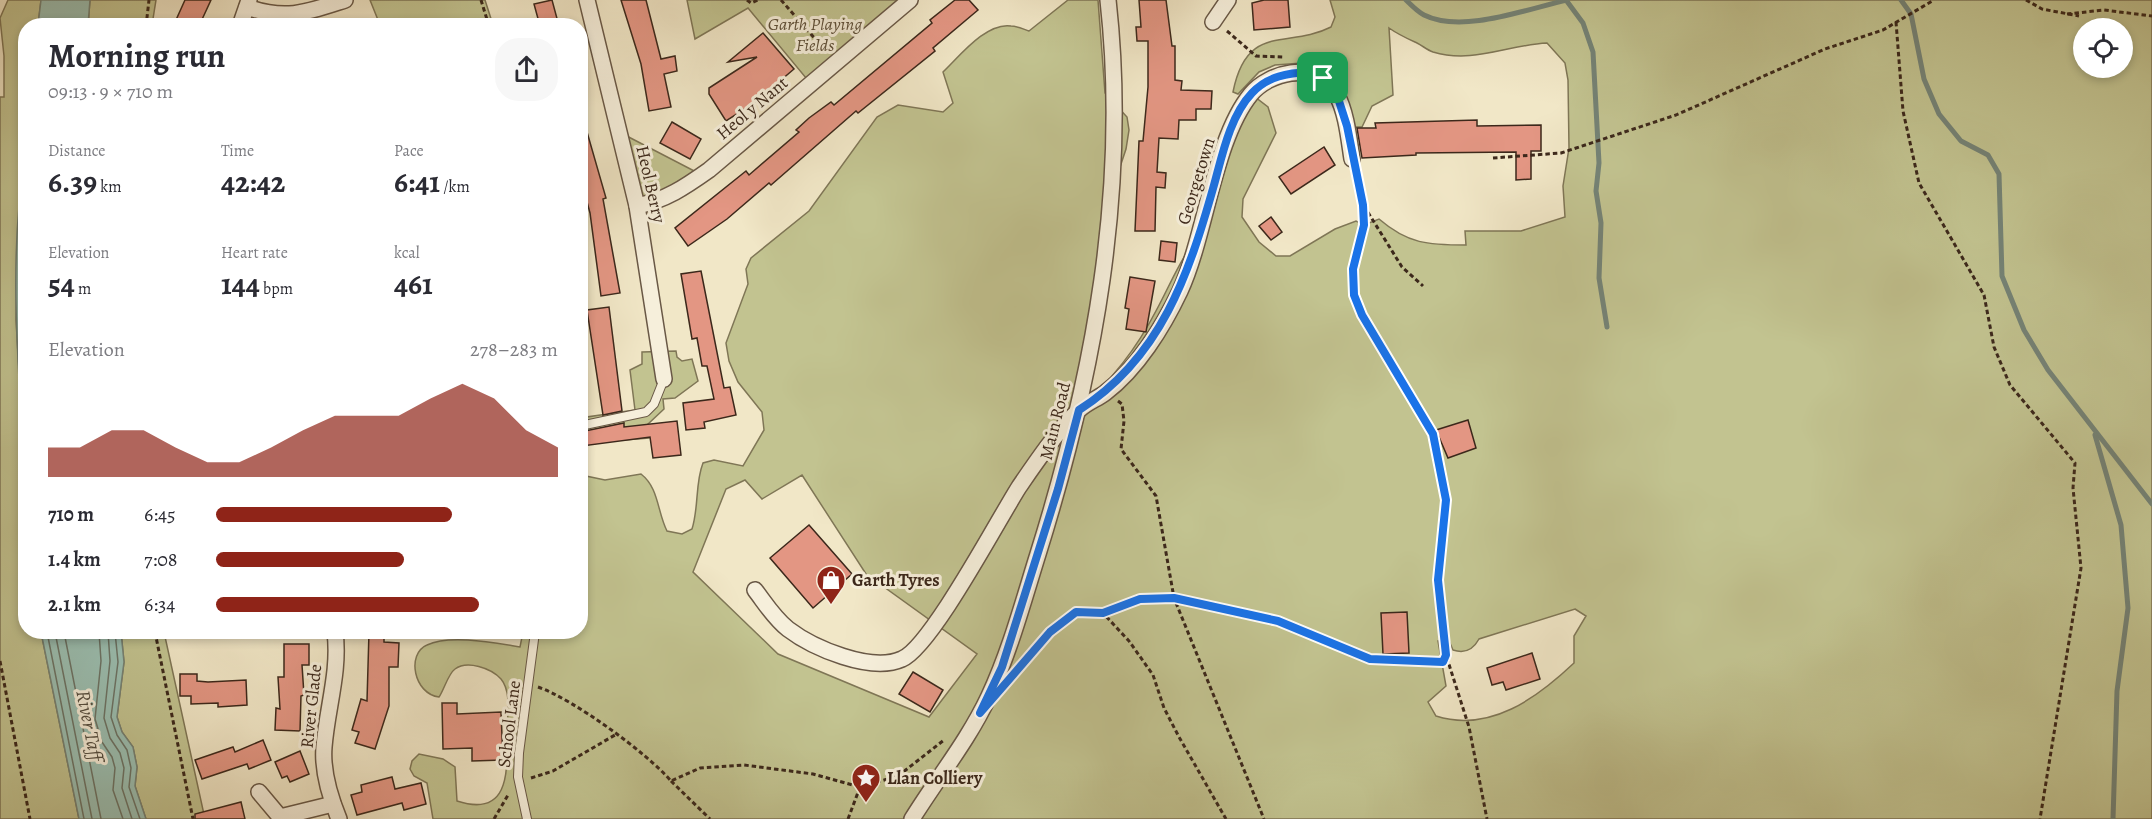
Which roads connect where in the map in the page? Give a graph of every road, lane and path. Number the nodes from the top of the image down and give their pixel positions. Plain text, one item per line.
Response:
1 (149, 0) edge
2 (345, 0) edge
3 (481, 0) edge
4 (587, 0) edge
5 (747, 0) edge
6 (758, 0) edge
7 (781, 0) edge
8 (909, 0) edge
9 (1108, 0) edge
10 (1934, 0) edge
11 (2026, 0) edge
12 (1220, 2) edge
13 (248, 3) edge
14 (2067, 14) junction
15 (2079, 16) dead end
16 (2152, 16) edge
17 (147, 18) edge
18 (243, 18) edge
19 (487, 18) edge
20 (1213, 22) joint
21 (1896, 22) junction
22 (1290, 58) dead end
23 (836, 63) junction
24 (1493, 158) dead end
25 (1352, 159) joint
26 (1363, 205) junction
27 (637, 206) junction
28 (1424, 286) dead end
29 (664, 379) joint
30 (1106, 393) junction
31 (1079, 410) junction
32 (588, 424) edge
33 (755, 590) dead end
34 (1174, 598) junction
35 (1103, 613) junction
36 (156, 639) edge
37 (335, 639) edge
38 (534, 639) edge
39 (1446, 655) junction
40 (0, 661) edge
41 (1019, 668) dead end
42 (529, 684) junction
43 (616, 735) junction
44 (944, 740) dead end
45 (518, 780) junction
46 (671, 781) junction
47 (860, 787) junction
48 (259, 792) dead end
49 (333, 804) junction
50 (280, 818) edge
51 (30, 819) edge
52 (193, 819) edge
53 (339, 819) edge
54 (494, 819) edge
55 (527, 819) edge
56 (711, 819) edge
57 (848, 819) edge
58 (912, 819) edge
59 (1226, 819) edge
60 (1264, 819) edge
61 (1487, 819) edge
62 (2040, 819) edge

1 - 17 path
2 - 13 street
3 - 19 path
4 - 27 street, Heol Berry
5 - 6 path
7 - 23 path
8 - 23 street, Heol y Nant
9 - 31 street, Main Road
10 - 21 path
11 - 14 path
12 - 20 street
13 - 18 street
14 - 15 path
14 - 16 path
20 - 22 path
21 - 24 path
21 - 62 path
23 - 27 street, Heol y Nant
25 - 26 path
25 - 30 street, Georgetown
26 - 28 path
26 - 39 path
27 - 29 street, Heol Berry
29 - 32 lane
30 - 31 street, Georgetown
30 - 34 path
31 - 33 street
31 - 58 street, Main Road
34 - 35 path
34 - 39 path
34 - 60 path
35 - 41 path
35 - 59 path
36 - 52 path
37 - 49 street, River Glade
38 - 42 lane, School Lane
39 - 61 path
40 - 51 path
42 - 43 path
42 - 45 lane, School Lane
43 - 45 path
43 - 46 path
44 - 47 path
45 - 54 path
45 - 55 lane, School Lane
46 - 47 path
46 - 56 path
47 - 57 path
48 - 50 street
49 - 50 street
49 - 53 street, River Glade

